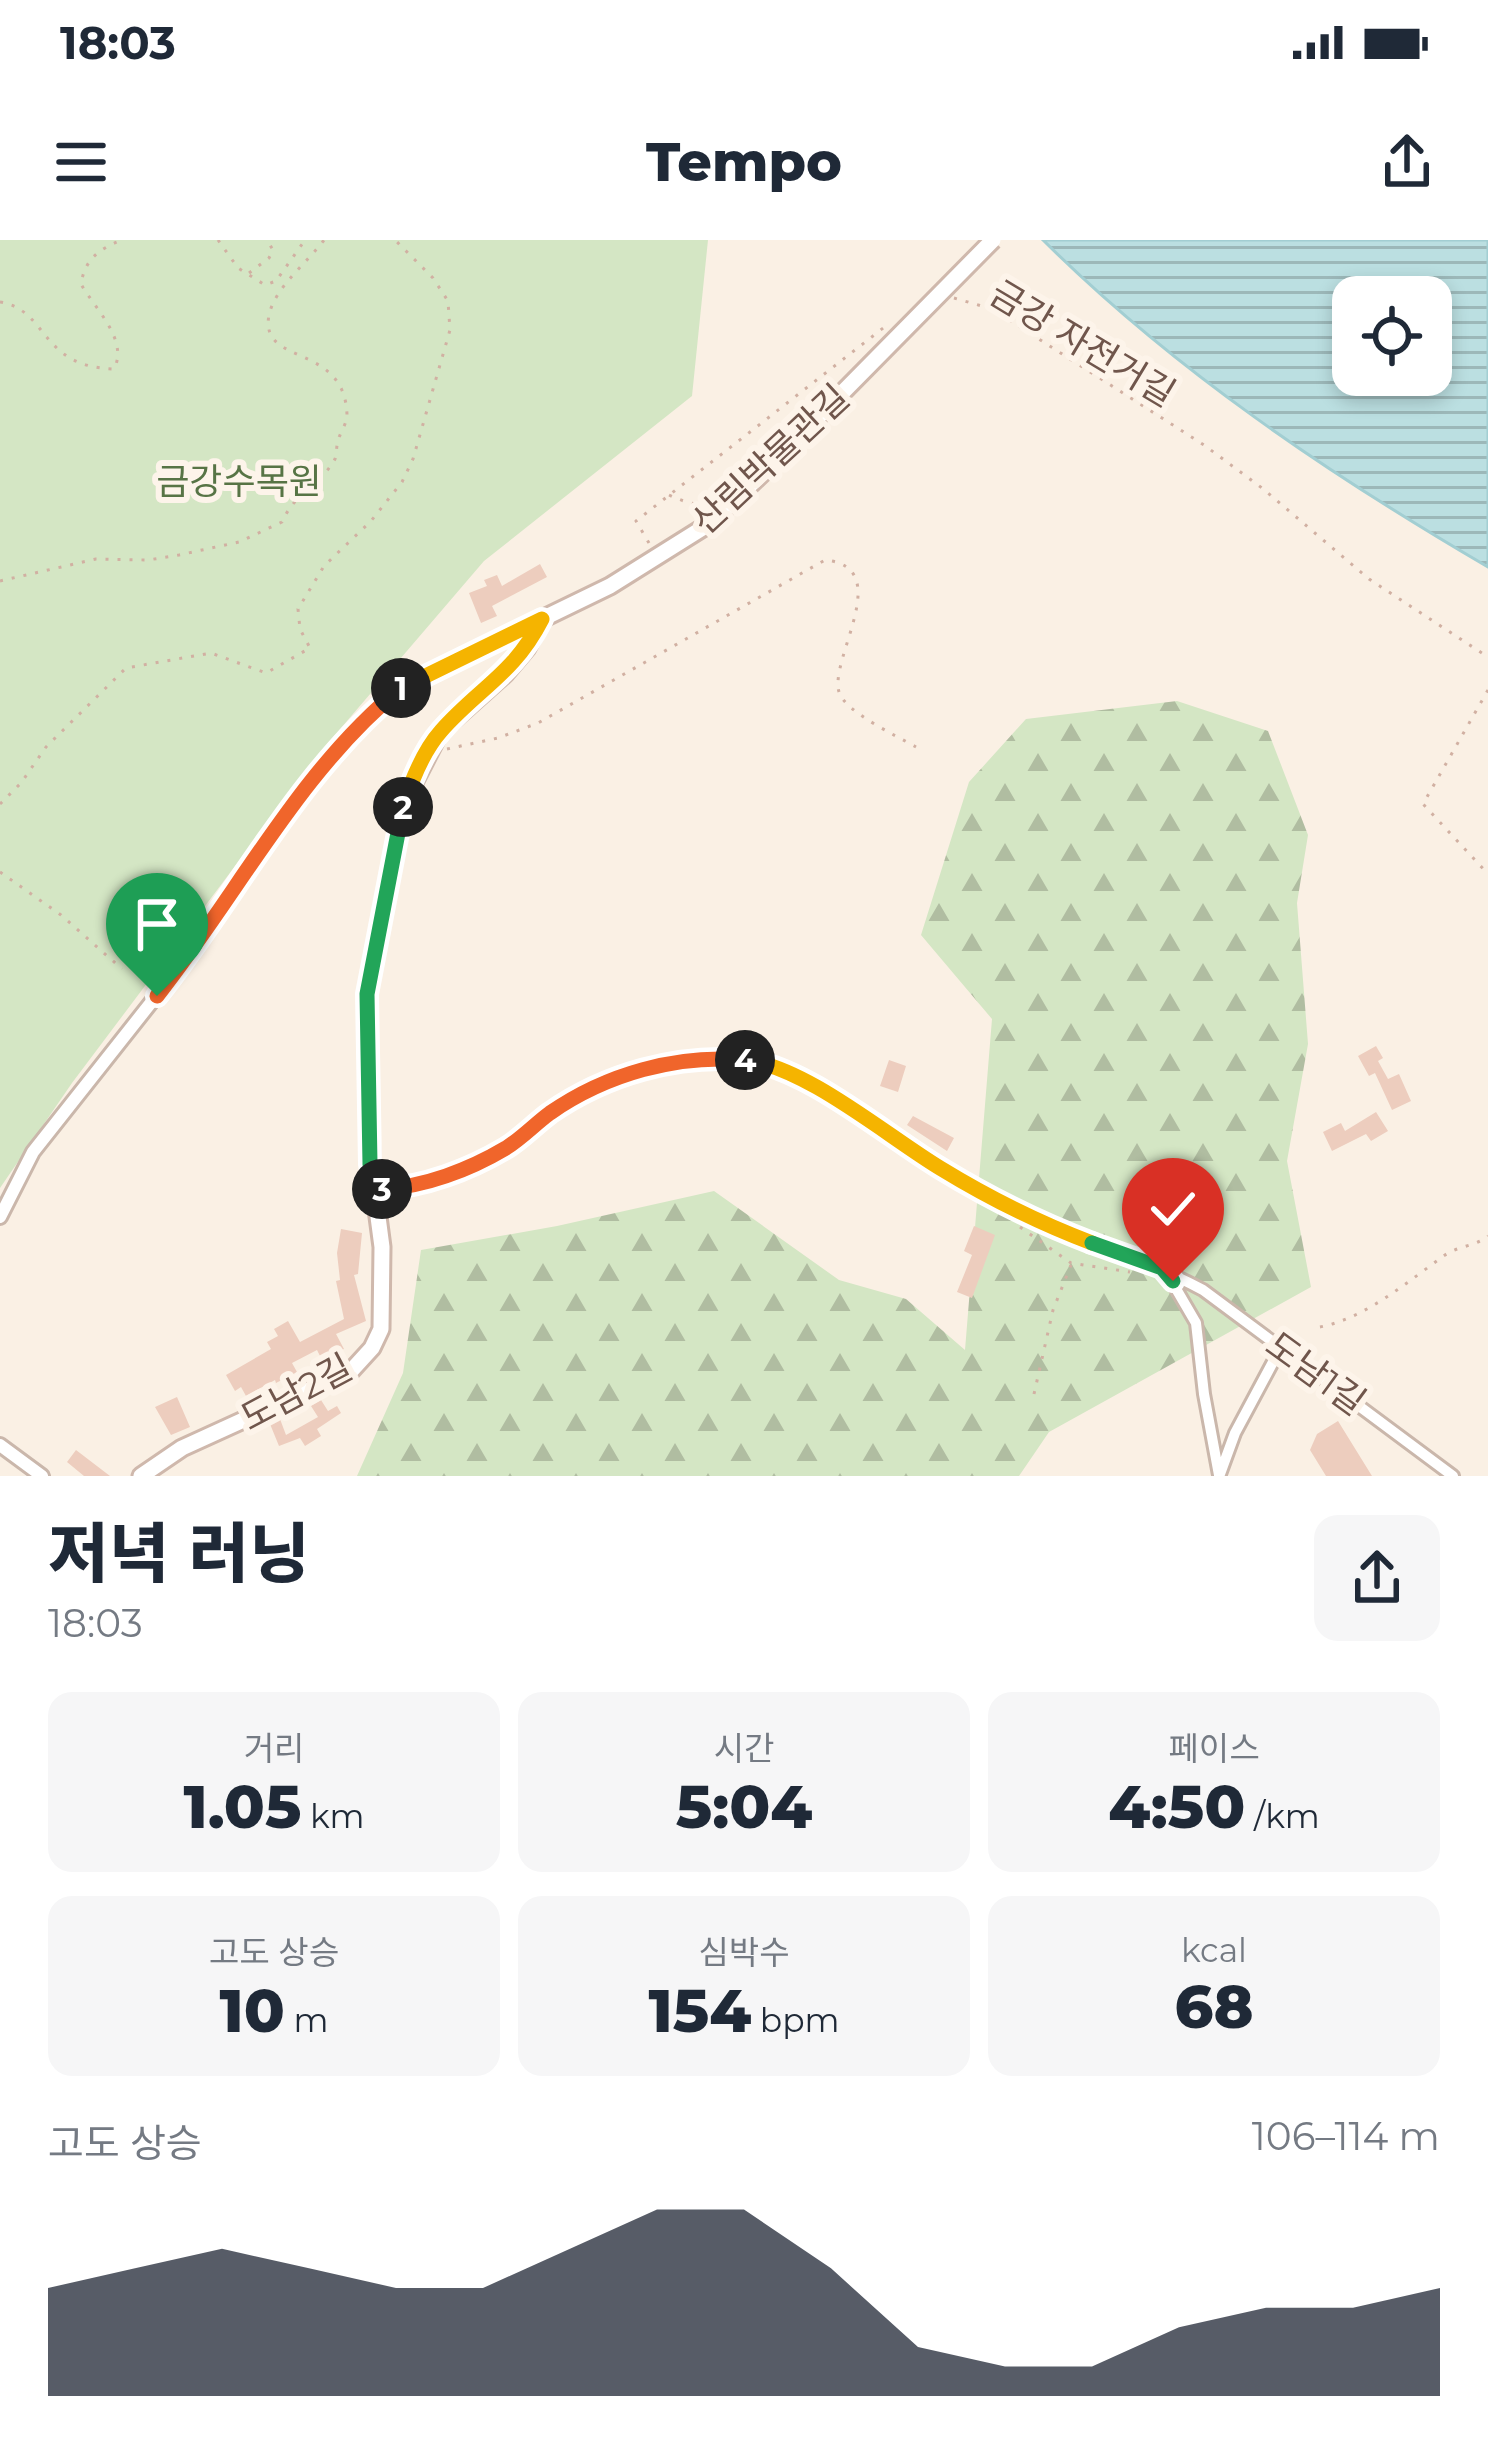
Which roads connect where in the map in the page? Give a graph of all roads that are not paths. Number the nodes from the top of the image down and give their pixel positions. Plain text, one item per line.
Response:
1 (993, 240) edge
2 (542, 619) junction
3 (374, 1190) junction
4 (0, 1217) edge
5 (1162, 1268) junction
6 (1281, 1347) junction
7 (0, 1445) edge
8 (1219, 1475) edge
9 (42, 1476) edge
10 (141, 1476) edge
11 (1454, 1476) edge

1 - 2 main road, 산림박물관길, bridge
2 - 3 main road
2 - 4 street, 산림박물관길
3 - 5 street, 도남1길
3 - 10 main road, 도남2길
5 - 6 street, 도남1길
5 - 8 street
6 - 8 street
6 - 11 street, 도남1길
7 - 9 street

